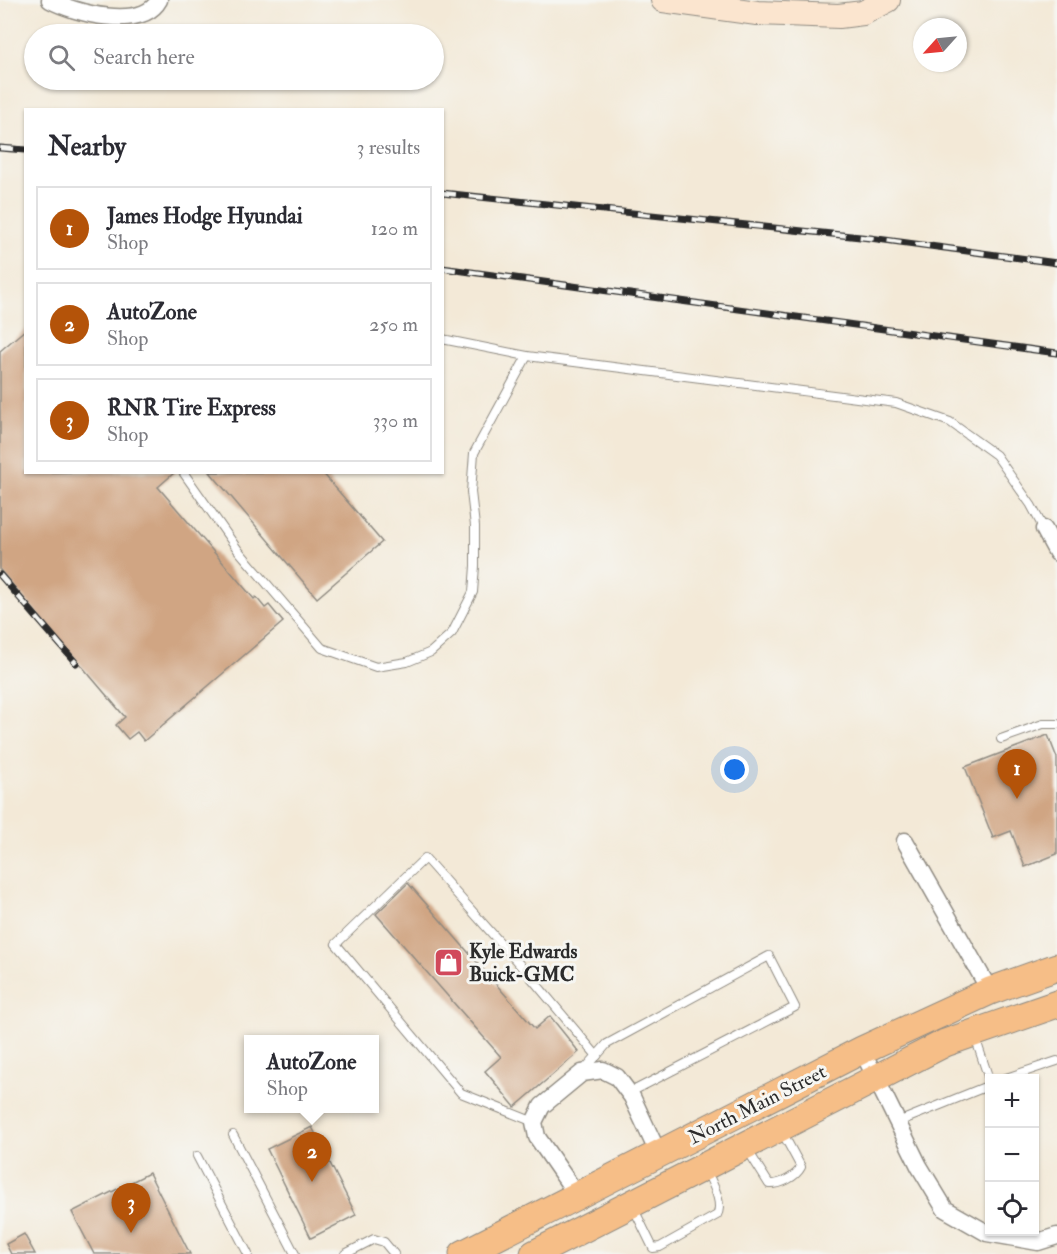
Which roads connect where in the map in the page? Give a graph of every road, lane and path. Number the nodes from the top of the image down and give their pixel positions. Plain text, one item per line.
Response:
1 (50, 0) edge
2 (159, 0) edge
3 (663, 0) edge
4 (888, 0) edge
5 (444, 339) edge
6 (527, 356) junction
7 (184, 474) edge
8 (1044, 529) joint
9 (1057, 553) edge
10 (1057, 724) edge
11 (1001, 739) dead end
12 (905, 841) dead end
13 (1057, 967) edge
14 (990, 991) junction
15 (1057, 1004) edge
16 (974, 1033) junction
17 (862, 1050) junction
18 (597, 1056) junction
19 (1057, 1061) edge
20 (582, 1072) junction
21 (987, 1074) edge
22 (1018, 1074) edge
23 (876, 1078) junction
24 (985, 1085) edge
25 (629, 1093) junction
26 (534, 1122) junction
27 (898, 1122) junction
28 (780, 1127) junction
29 (233, 1135) dead end
30 (744, 1145) junction
31 (659, 1155) junction
32 (197, 1156) dead end
33 (705, 1166) junction
34 (578, 1195) junction
35 (631, 1204) junction
36 (1057, 1236) edge
37 (248, 1254) edge
38 (295, 1254) edge
39 (345, 1254) edge
40 (394, 1254) edge
41 (463, 1254) edge
42 (534, 1254) edge

1 - 2 street
3 - 4 street
5 - 6 lane
6 - 7 lane
6 - 8 lane
8 - 9 street
10 - 11 lane
12 - 14 street
13 - 14 main road, North Main Street
14 - 17 main road, North Main Street
15 - 16 main road, North Main Street
16 - 21 lane
16 - 23 main road, North Main Street
17 - 23 street
17 - 31 main road, North Main Street
18 - 20 lane
18 - 25 lane
18 - 26 lane
19 - 22 lane
20 - 25 street
20 - 26 street
23 - 27 street
23 - 28 main road, North Main Street
24 - 27 lane
25 - 31 street
26 - 34 street
27 - 36 street
28 - 30 main road, North Main Street
28 - 30 lane
29 - 38 lane
30 - 33 main road, North Main Street
31 - 34 main road, North Main Street
32 - 37 lane
33 - 35 main road, North Main Street
33 - 35 lane
34 - 41 main road, North Main Street
35 - 42 main road, North Main Street
39 - 40 lane

